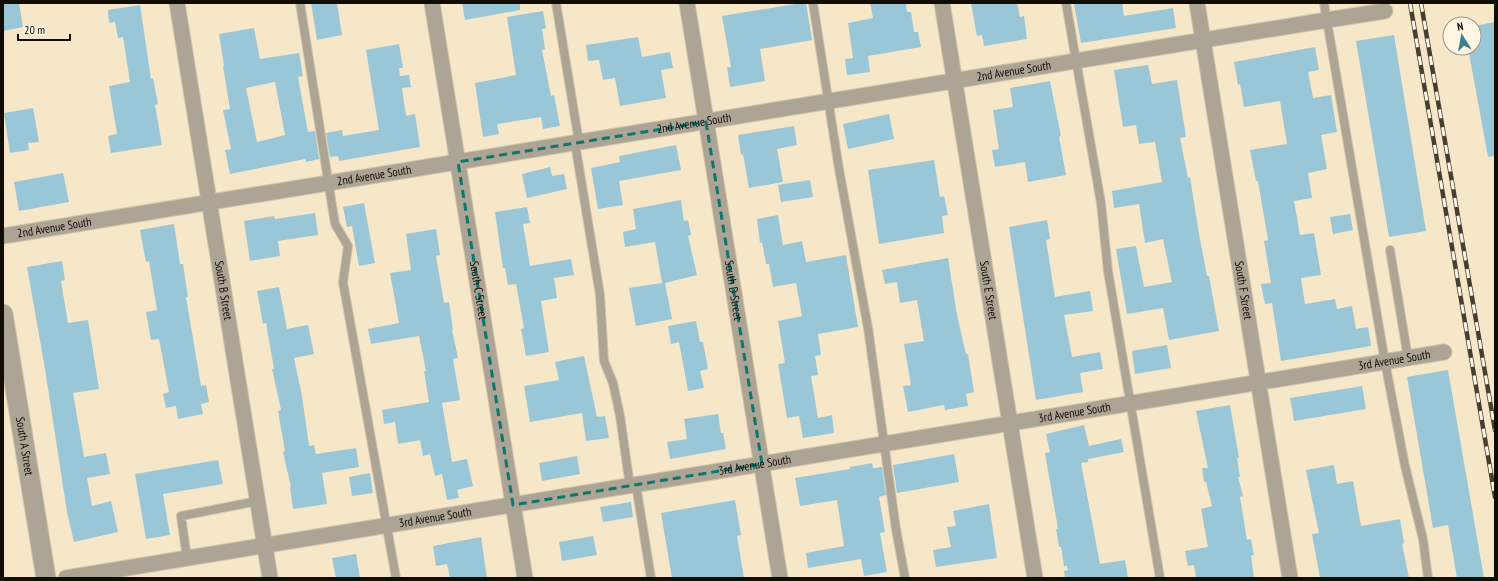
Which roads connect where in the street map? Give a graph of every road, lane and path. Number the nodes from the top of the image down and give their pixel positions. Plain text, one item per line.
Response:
1 (177, 3) edge
2 (300, 3) edge
3 (432, 3) edge
4 (556, 3) edge
5 (687, 3) edge
6 (813, 3) edge
7 (942, 3) edge
8 (1066, 3) edge
9 (1197, 3) edge
10 (1324, 3) edge
11 (1385, 11) dead end
12 (1327, 20) junction
13 (1203, 41) junction
14 (1076, 62) junction
15 (954, 81) junction
16 (827, 102) junction
17 (706, 122) junction
18 (577, 143) junction
19 (458, 162) junction
20 (329, 183) junction
21 (209, 202) junction
22 (3, 236) edge
23 (1390, 250) dead end
24 (3, 314) edge
25 (1444, 352) dead end
26 (1408, 358) junction
27 (1385, 362) junction
28 (1258, 383) junction
29 (1130, 404) junction
30 (1010, 423) junction
31 (885, 444) junction
32 (762, 464) junction
33 (633, 485) junction
34 (258, 501) junction
35 (514, 505) junction
36 (388, 526) junction
37 (265, 546) junction
38 (187, 558) junction
39 (46, 578) edge
40 (66, 578) edge
41 (270, 578) edge
42 (396, 578) edge
43 (525, 578) edge
44 (652, 578) edge
45 (780, 578) edge
46 (905, 578) edge
47 (1035, 578) edge
48 (1160, 578) edge
49 (1290, 578) edge
50 (1428, 578) edge

1 - 21 street, South B Street
2 - 20 lane
3 - 19 street, South C Street
4 - 18 lane
5 - 17 street, South D Street
6 - 16 lane
7 - 15 street, South E Street
8 - 14 lane
9 - 13 street, South F Street
10 - 12 lane
11 - 12 street, 2nd Avenue South
12 - 13 street, 2nd Avenue South
12 - 27 lane
13 - 14 street, 2nd Avenue South
13 - 28 street, South F Street
14 - 15 street, 2nd Avenue South
14 - 29 lane
15 - 16 street, 2nd Avenue South
15 - 30 street, South E Street
16 - 17 street, 2nd Avenue South
16 - 31 lane
17 - 18 street, 2nd Avenue South
17 - 32 street, South D Street
18 - 19 street, 2nd Avenue South
18 - 33 lane
19 - 20 street, 2nd Avenue South
19 - 35 street, South C Street
20 - 21 street, 2nd Avenue South
20 - 36 lane
21 - 22 street, 2nd Avenue South
21 - 34 street, South B Street
23 - 26 lane
24 - 39 street, South A Street
25 - 26 street, 3rd Avenue South
26 - 27 street, 3rd Avenue South
27 - 28 street, 3rd Avenue South
27 - 50 lane
28 - 29 street, 3rd Avenue South
28 - 49 street, South F Street
29 - 30 street, 3rd Avenue South
29 - 48 lane
30 - 31 street, 3rd Avenue South
30 - 47 street, South E Street
31 - 32 street, 3rd Avenue South
31 - 46 lane
32 - 33 street, 3rd Avenue South
32 - 45 street, South D Street
33 - 35 street, 3rd Avenue South
33 - 44 lane
34 - 37 street, South B Street
34 - 38 lane
35 - 36 street, 3rd Avenue South
35 - 43 street, South C Street
36 - 37 street, 3rd Avenue South
36 - 42 lane
37 - 38 street, 3rd Avenue South
37 - 41 street, South B Street
38 - 40 street, 3rd Avenue South

